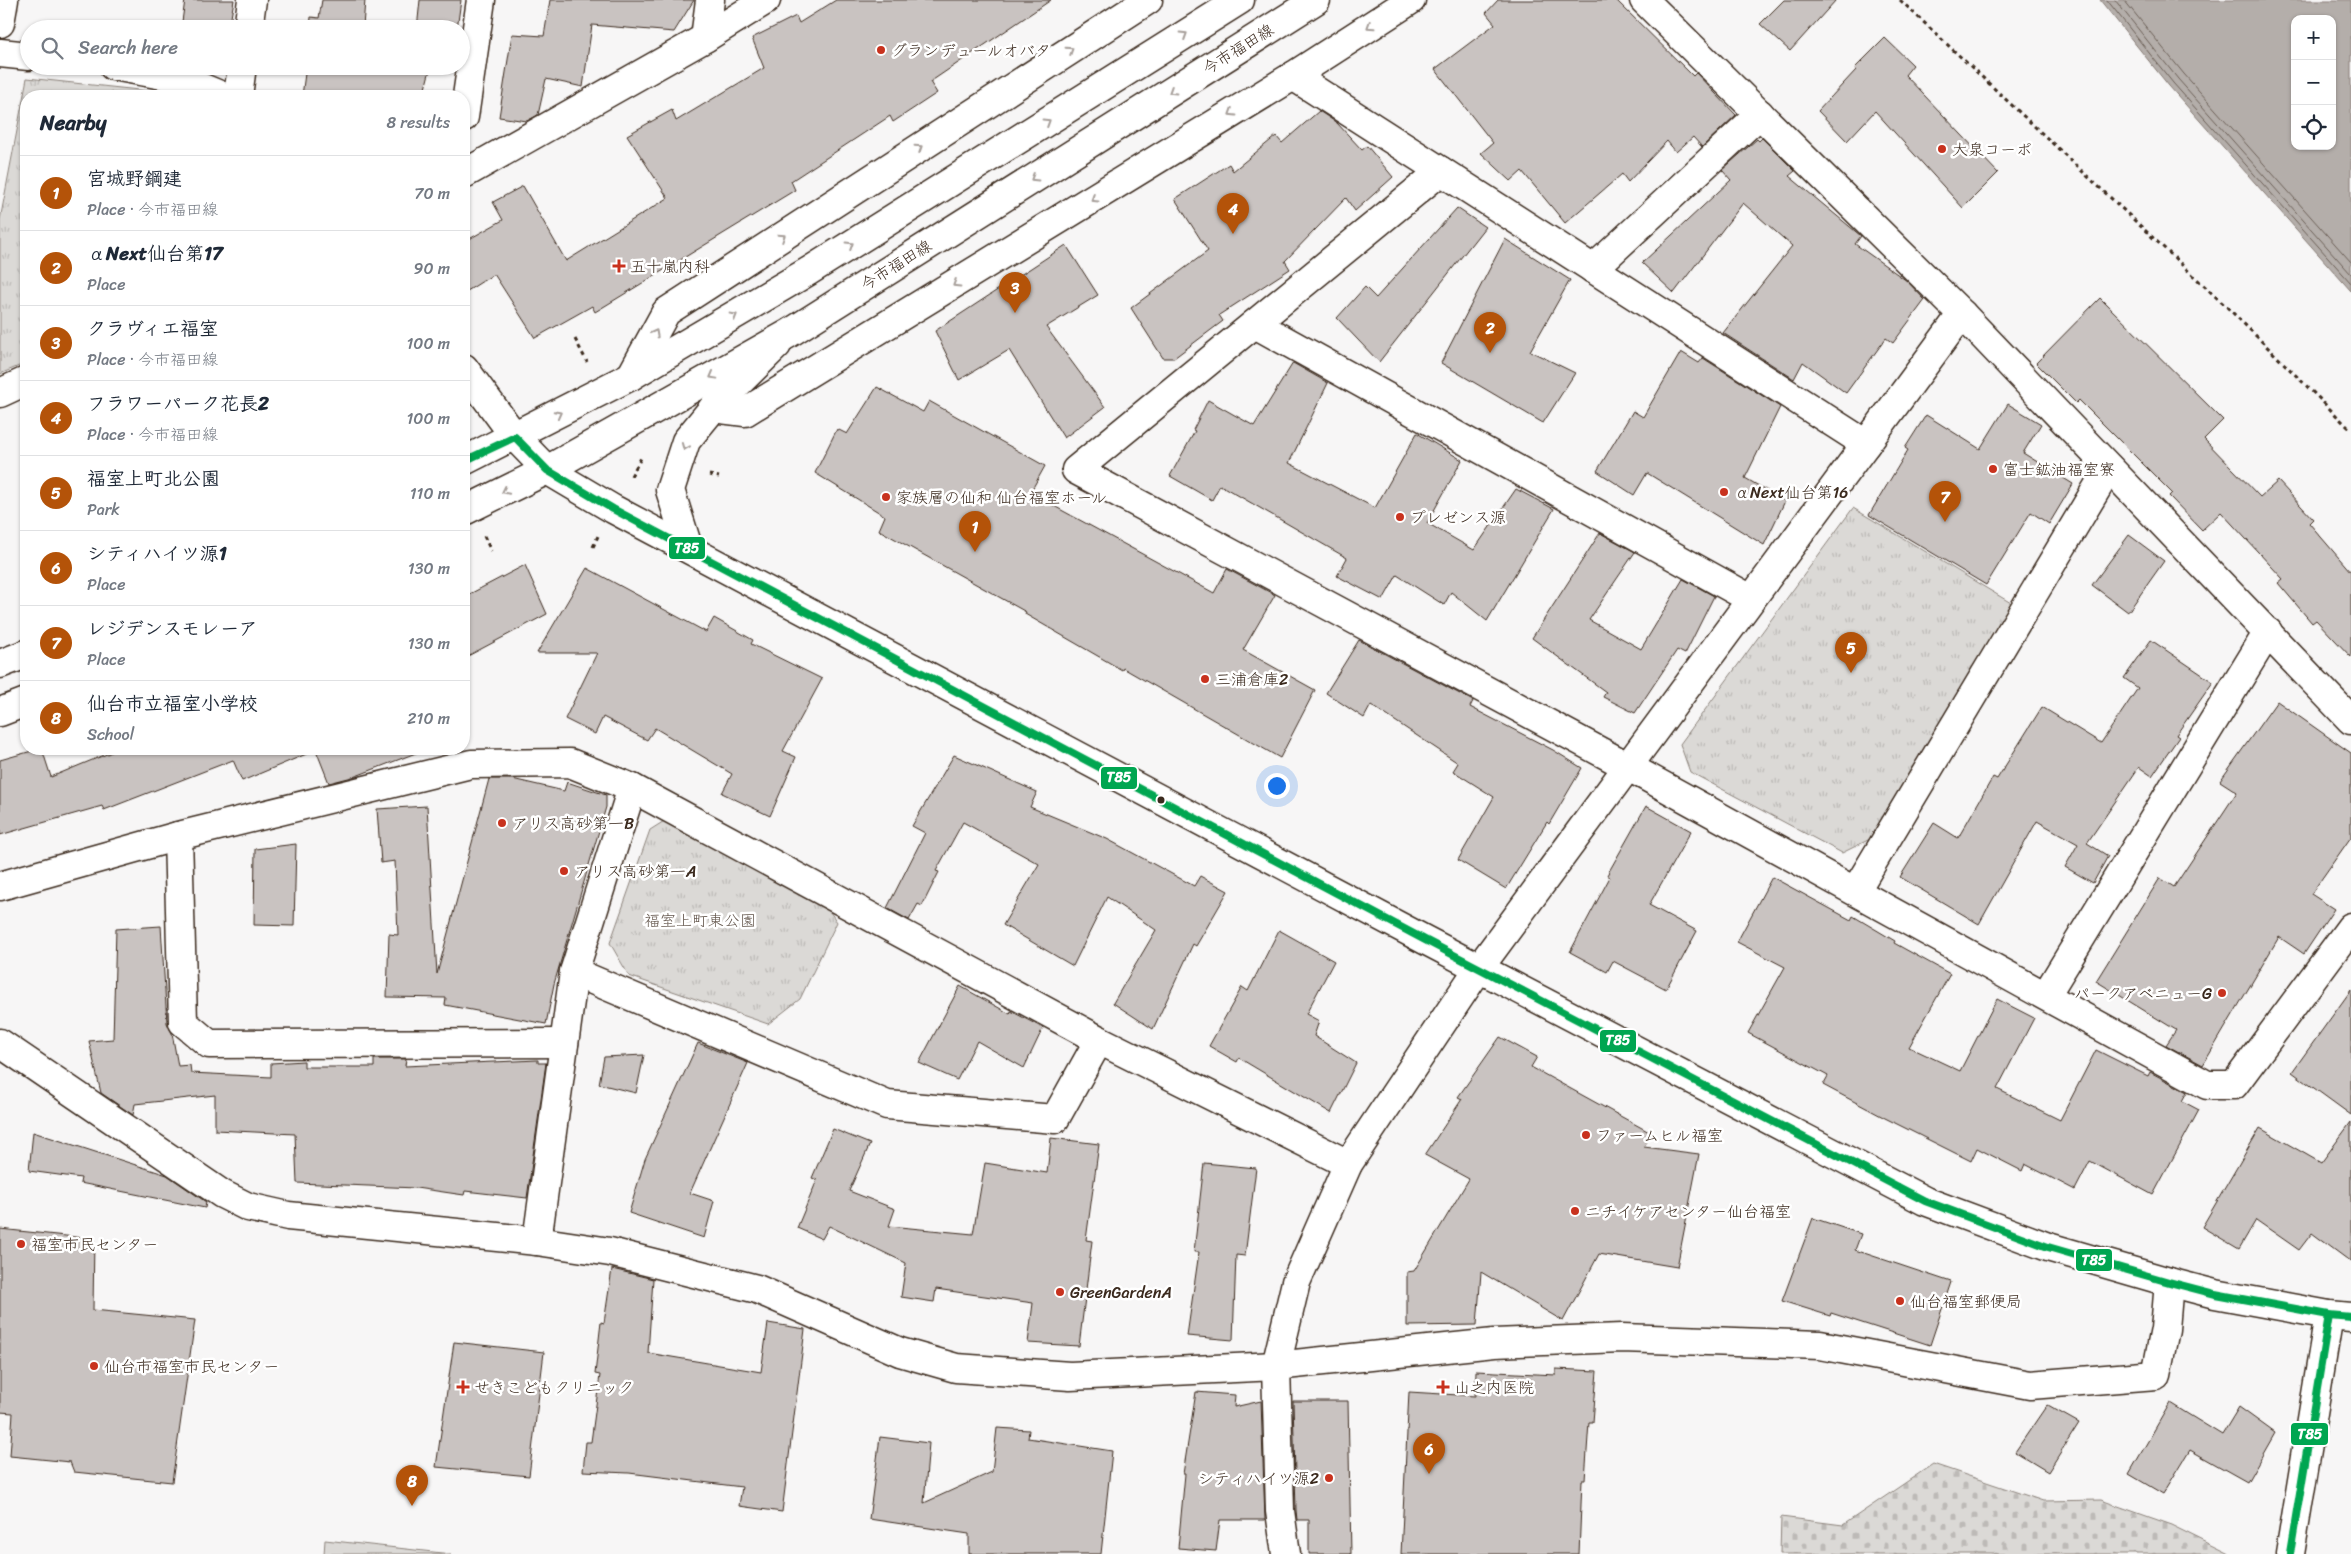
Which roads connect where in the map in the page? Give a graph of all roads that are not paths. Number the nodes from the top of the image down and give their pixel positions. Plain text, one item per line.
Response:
1 (4, 0) edge
2 (252, 0) edge
3 (481, 0) edge
4 (710, 0) edge
5 (766, 0) edge
6 (1148, 0) edge
7 (1240, 0) edge
8 (1316, 0) edge
9 (1411, 0) edge
10 (1644, 0) edge
11 (249, 20) edge
12 (0, 23) edge
13 (705, 38) junction
14 (0, 53) edge
15 (20, 55) edge
16 (162, 75) edge
17 (241, 75) edge
18 (1293, 76) junction
19 (208, 90) edge
20 (239, 90) edge
21 (468, 90) edge
22 (1760, 114) junction
23 (470, 171) edge
24 (1441, 171) junction
25 (1593, 269) junction
26 (1962, 314) junction
27 (1254, 324) junction
28 (788, 334) junction
29 (470, 376) edge
30 (631, 376) junction
31 (20, 385) edge
32 (0, 393) edge
33 (713, 408) junction
34 (515, 437) junction
35 (1866, 444) junction
36 (470, 458) edge
37 (2108, 468) junction
38 (546, 470) junction
39 (472, 521) edge
40 (688, 547) junction
41 (1751, 599) junction
42 (2268, 632) junction
43 (20, 656) edge
44 (0, 664) edge
45 (20, 704) edge
46 (0, 712) edge
47 (2351, 720) edge
48 (1627, 766) junction
49 (632, 788) junction
50 (178, 836) junction
51 (0, 886) edge
52 (1856, 890) junction
53 (2351, 927) edge
54 (1479, 968) junction
55 (574, 972) junction
56 (2046, 996) junction
57 (1099, 1040) junction
58 (0, 1043) edge
59 (564, 1043) junction
60 (1348, 1164) junction
61 (537, 1241) junction
62 (2169, 1282) junction
63 (2340, 1316) edge
64 (1276, 1366) junction
65 (1286, 1554) edge
66 (2290, 1554) edge

1 - 12 street
2 - 11 street
3 - 21 street
4 - 13 street
5 - 13 street
30 -> 6 street
30 -> 7 street
8 -> 28 street, 今市福田線
9 -> 18 street
10 - 22 street
13 - 23 street
14 - 15 street
16 - 19 street
17 - 20 street
18 - 24 street
18 -> 33 street
22 - 25 street
22 - 26 street
24 - 25 street
24 - 27 street
25 - 35 street
26 - 35 street
26 - 37 street
27 - 41 street
27 - 48 street
28 - 33 street
28 -> 38 street, 今市福田線
29 - 34 street
34 -> 30 street
31 - 32 street
33 -> 40 street
34 - 36 street
34 - 38 street
35 - 41 street
37 - 42 street
37 - 52 street
38 -> 39 street, 今市福田線
38 - 40 street
40 - 54 street
41 - 48 street
42 - 47 street
42 - 56 street
43 - 44 street
45 - 46 street
48 - 52 street
48 - 54 street
49 - 50 street
49 - 55 street
49 - 57 street
50 - 51 street
50 - 59 street
52 - 56 street
53 - 56 street
54 - 60 street
54 - 62 street
55 - 57 street
55 - 59 street
57 - 60 street
58 - 61 street
59 - 61 street
60 - 64 street
61 - 64 street
62 - 63 street
62 - 64 street
63 - 66 street
64 - 65 street

